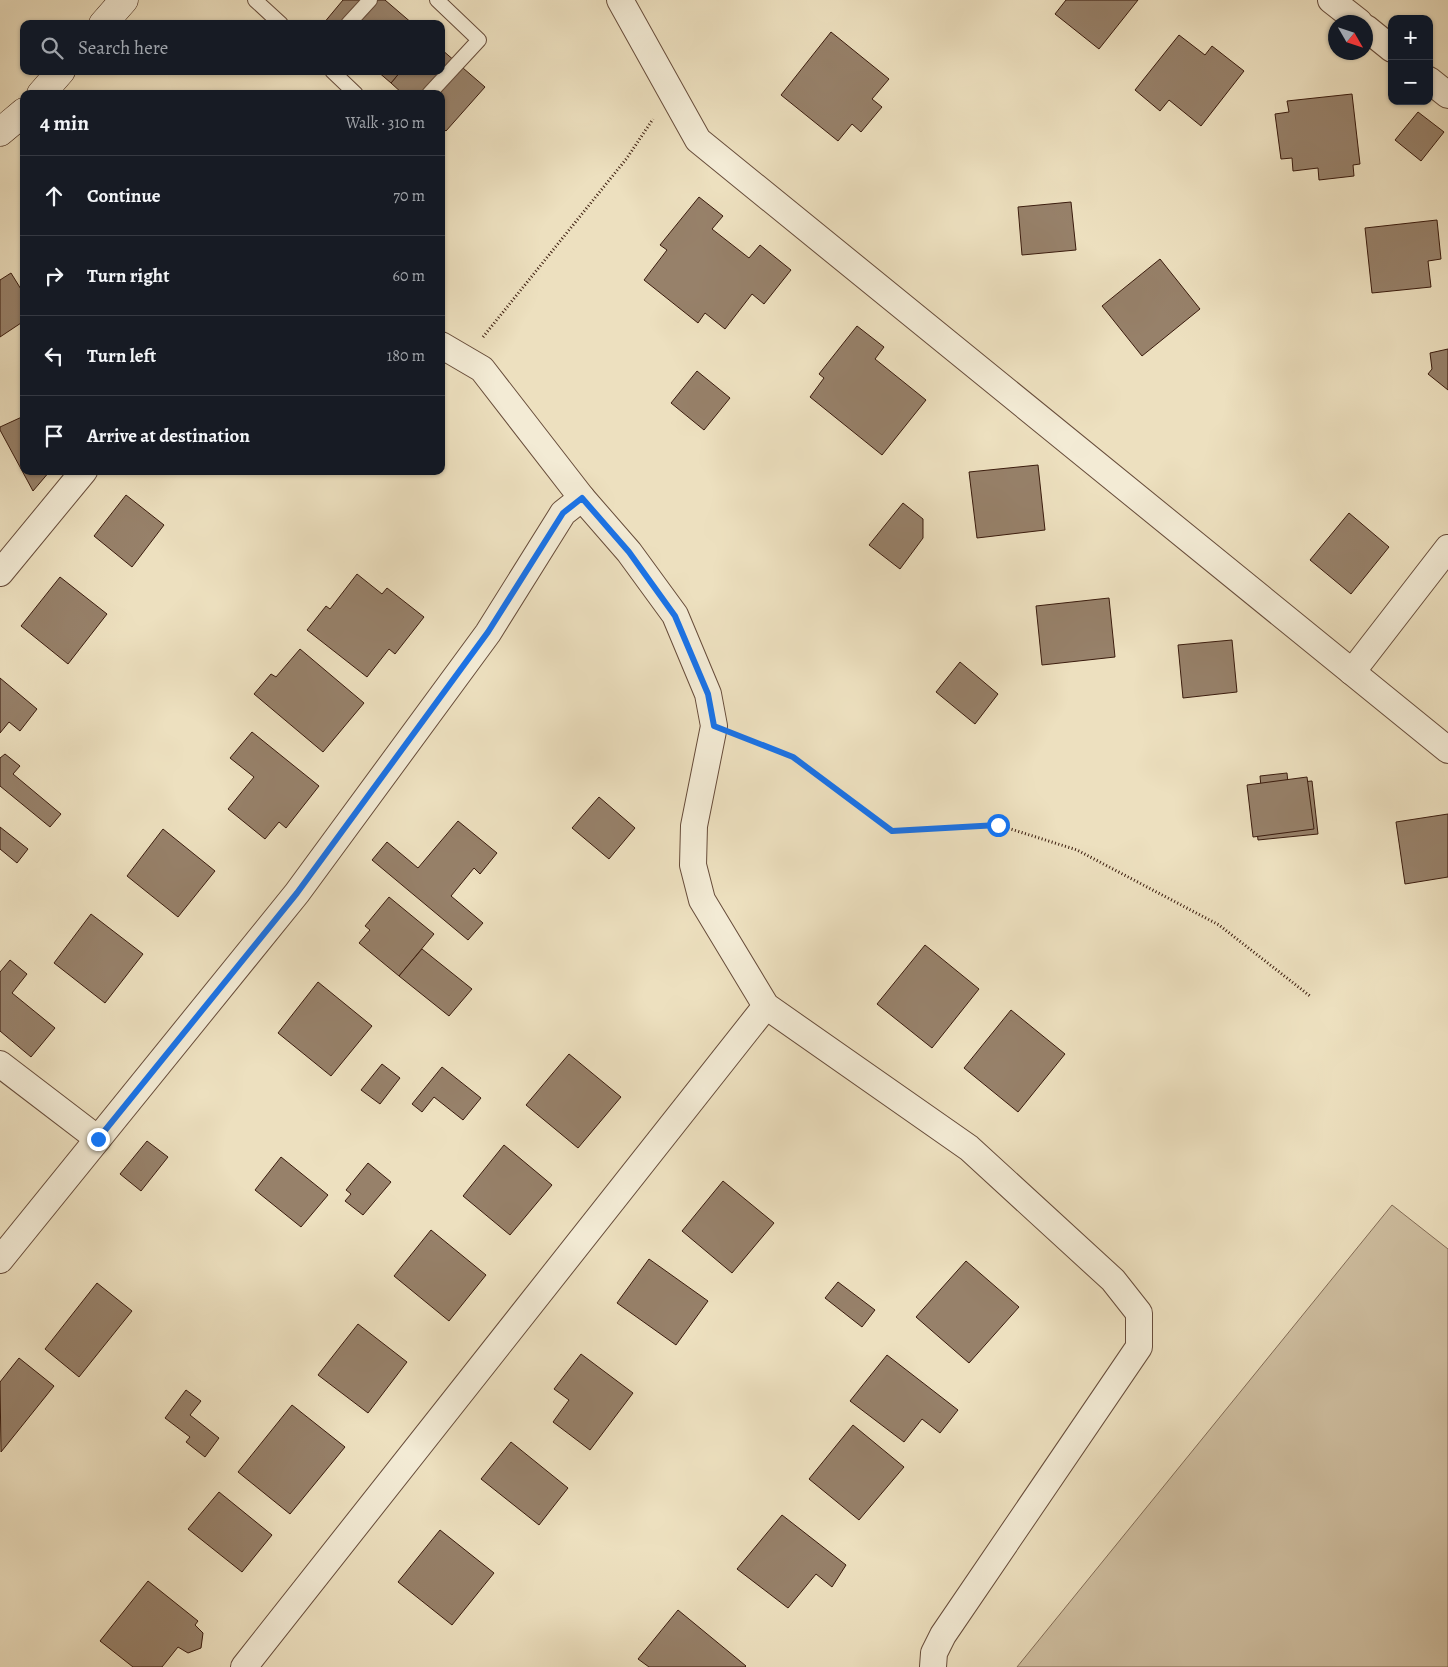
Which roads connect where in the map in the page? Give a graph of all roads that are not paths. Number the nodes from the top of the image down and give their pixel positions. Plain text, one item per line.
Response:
1 (124, 0) edge
2 (255, 0) edge
3 (370, 0) edge
4 (436, 0) edge
5 (620, 0) edge
6 (1331, 0) edge
7 (1350, 15) edge
8 (106, 20) edge
9 (277, 20) edge
10 (352, 20) edge
11 (1373, 34) edge
12 (1388, 46) edge
13 (58, 75) edge
14 (336, 75) edge
15 (1433, 83) edge
16 (44, 90) edge
17 (352, 90) edge
18 (433, 90) edge
19 (1448, 95) edge
20 (20, 115) edge
21 (0, 132) edge
22 (445, 347) edge
23 (81, 475) edge
24 (582, 498) junction
25 (1448, 548) edge
26 (0, 572) edge
27 (1352, 672) junction
28 (1448, 750) edge
29 (766, 1006) junction
30 (0, 1064) edge
31 (98, 1139) junction
32 (0, 1260) edge
33 (244, 1667) edge
34 (933, 1667) edge

1 - 8 street
2 - 9 lane
3 - 10 lane
4 - 18 lane
5 - 27 street
6 - 7 street
11 - 12 street
13 - 16 street
14 - 17 lane
15 - 19 street
20 - 21 street
22 - 24 street
23 - 26 street
24 - 29 street
24 - 31 street
25 - 27 street
27 - 28 street
29 - 33 street
29 - 34 street
30 - 31 street
31 - 32 street

